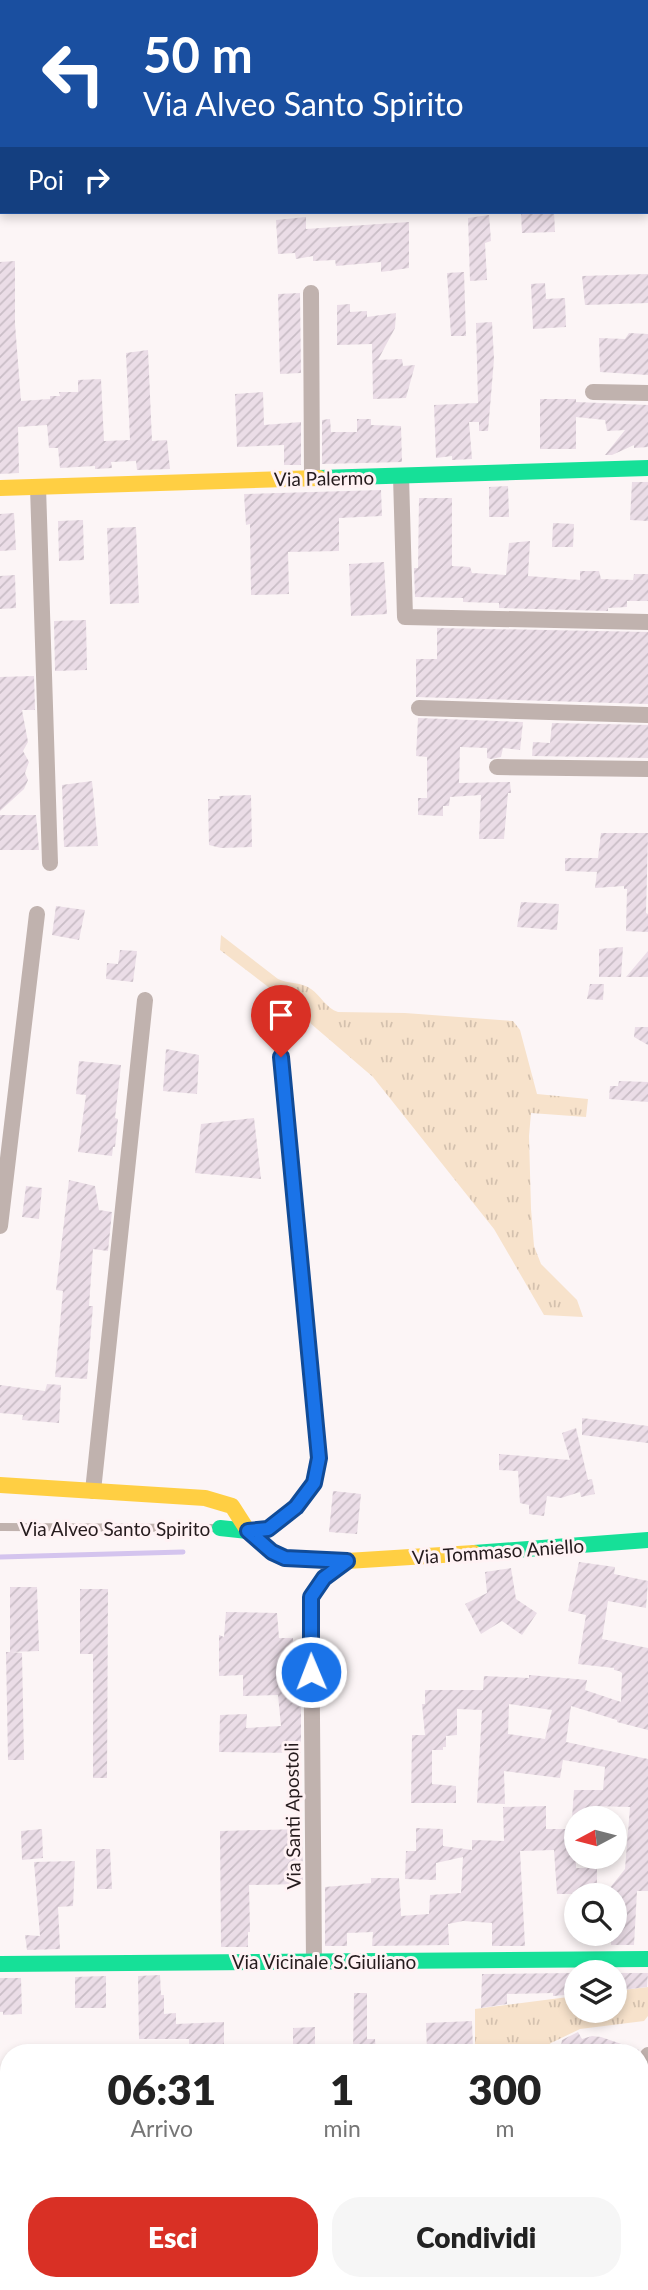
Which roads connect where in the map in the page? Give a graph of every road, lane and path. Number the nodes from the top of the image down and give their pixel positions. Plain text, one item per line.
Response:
1 (311, 293) dead end
2 (593, 391) dead end
3 (648, 393) edge
4 (648, 468) edge
5 (401, 476) junction
6 (312, 478) junction
7 (38, 487) junction
8 (0, 488) edge
9 (648, 622) edge
10 (419, 708) dead end
11 (648, 715) edge
12 (496, 767) dead end
13 (648, 769) edge
14 (50, 863) dead end
15 (37, 914) dead end
16 (145, 1000) dead end
17 (281, 1057) dead end
18 (0, 1226) edge
19 (0, 1485) edge
20 (93, 1491) junction
21 (0, 1527) edge
22 (220, 1528) joint
23 (248, 1531) junction
24 (648, 1540) edge
25 (347, 1561) junction
26 (648, 1959) edge
27 (314, 1961) junction
28 (0, 1965) edge

1 - 6 street
2 - 3 street
4 - 5 street, Via Palermo
5 - 6 street, Via Palermo
5 - 9 street
6 - 7 street, Via Palermo
7 - 8 street, Via Palermo
7 - 14 street
10 - 11 street
12 - 13 street
15 - 18 street
16 - 20 street
17 - 23 street
19 - 20 street
20 - 23 street
21 - 22 lane, Via Alveo Santo Spirito
22 - 23 street, Via Alveo Santo Spirito
23 - 25 street
24 - 25 street, Via Tommaso Aniello
25 - 27 street, Via Santi Apostoli
26 - 27 street, Via Vicinale S.Giuliano
27 - 28 street, Via Vicinale S.Giuliano

